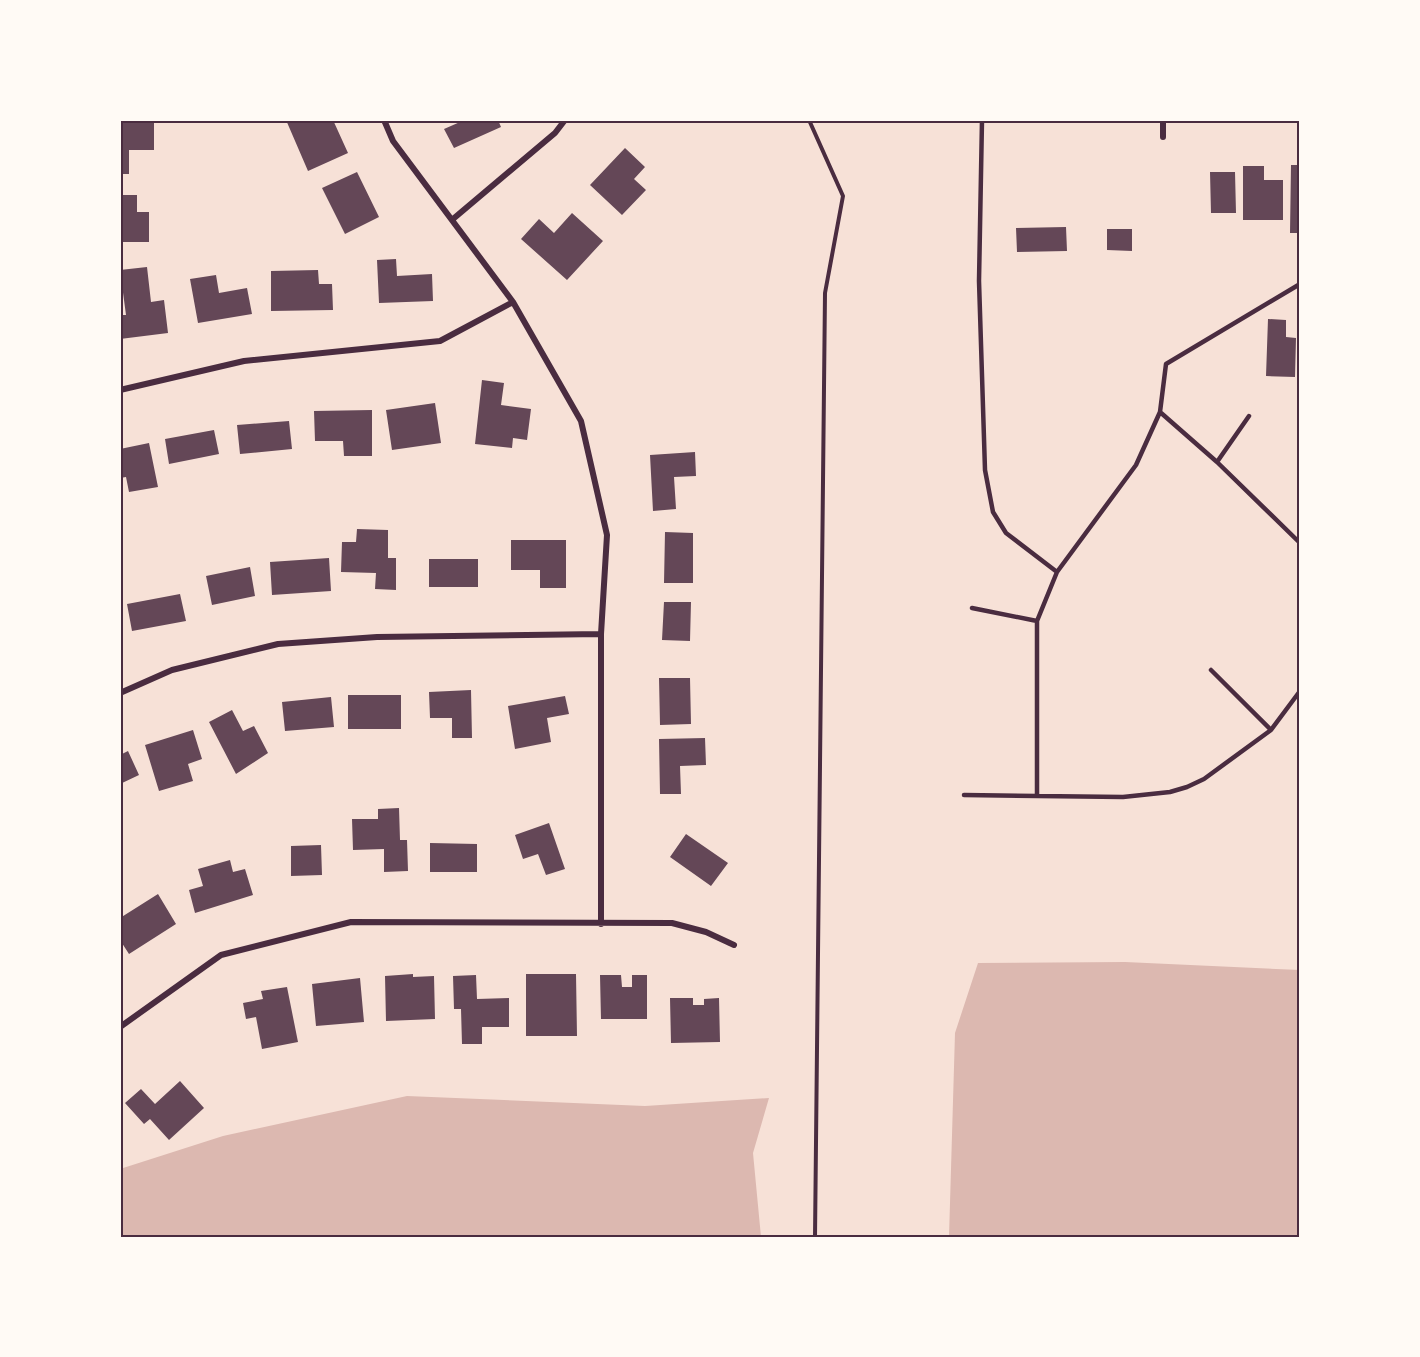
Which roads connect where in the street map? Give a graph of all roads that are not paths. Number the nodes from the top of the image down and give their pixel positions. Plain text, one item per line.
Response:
1 (384, 120) edge
2 (565, 120) edge
3 (982, 120) edge
4 (1163, 120) edge
5 (1163, 137) dead end
6 (453, 219) junction
7 (1300, 284) edge
8 (513, 302) junction
9 (120, 390) edge
10 (1160, 412) junction
11 (1249, 416) dead end
12 (1217, 462) junction
13 (1300, 543) edge
14 (1058, 572) junction
15 (972, 608) dead end
16 (1037, 621) junction
17 (602, 634) junction
18 (1211, 670) dead end
19 (1300, 691) edge
20 (120, 693) edge
21 (1271, 730) junction
22 (964, 795) dead end
23 (1037, 795) junction
24 (602, 924) junction
25 (734, 945) dead end
26 (120, 1027) edge

1 - 6 street
2 - 6 street
3 - 14 lane
4 - 5 street
6 - 8 street
7 - 10 lane
8 - 9 street
8 - 17 street
10 - 12 lane
10 - 14 lane
11 - 12 lane
12 - 13 lane
14 - 16 lane
15 - 16 lane
16 - 23 lane
17 - 20 street
17 - 24 street
18 - 21 lane
19 - 21 lane
21 - 23 lane
22 - 23 lane
24 - 25 street
24 - 26 street

